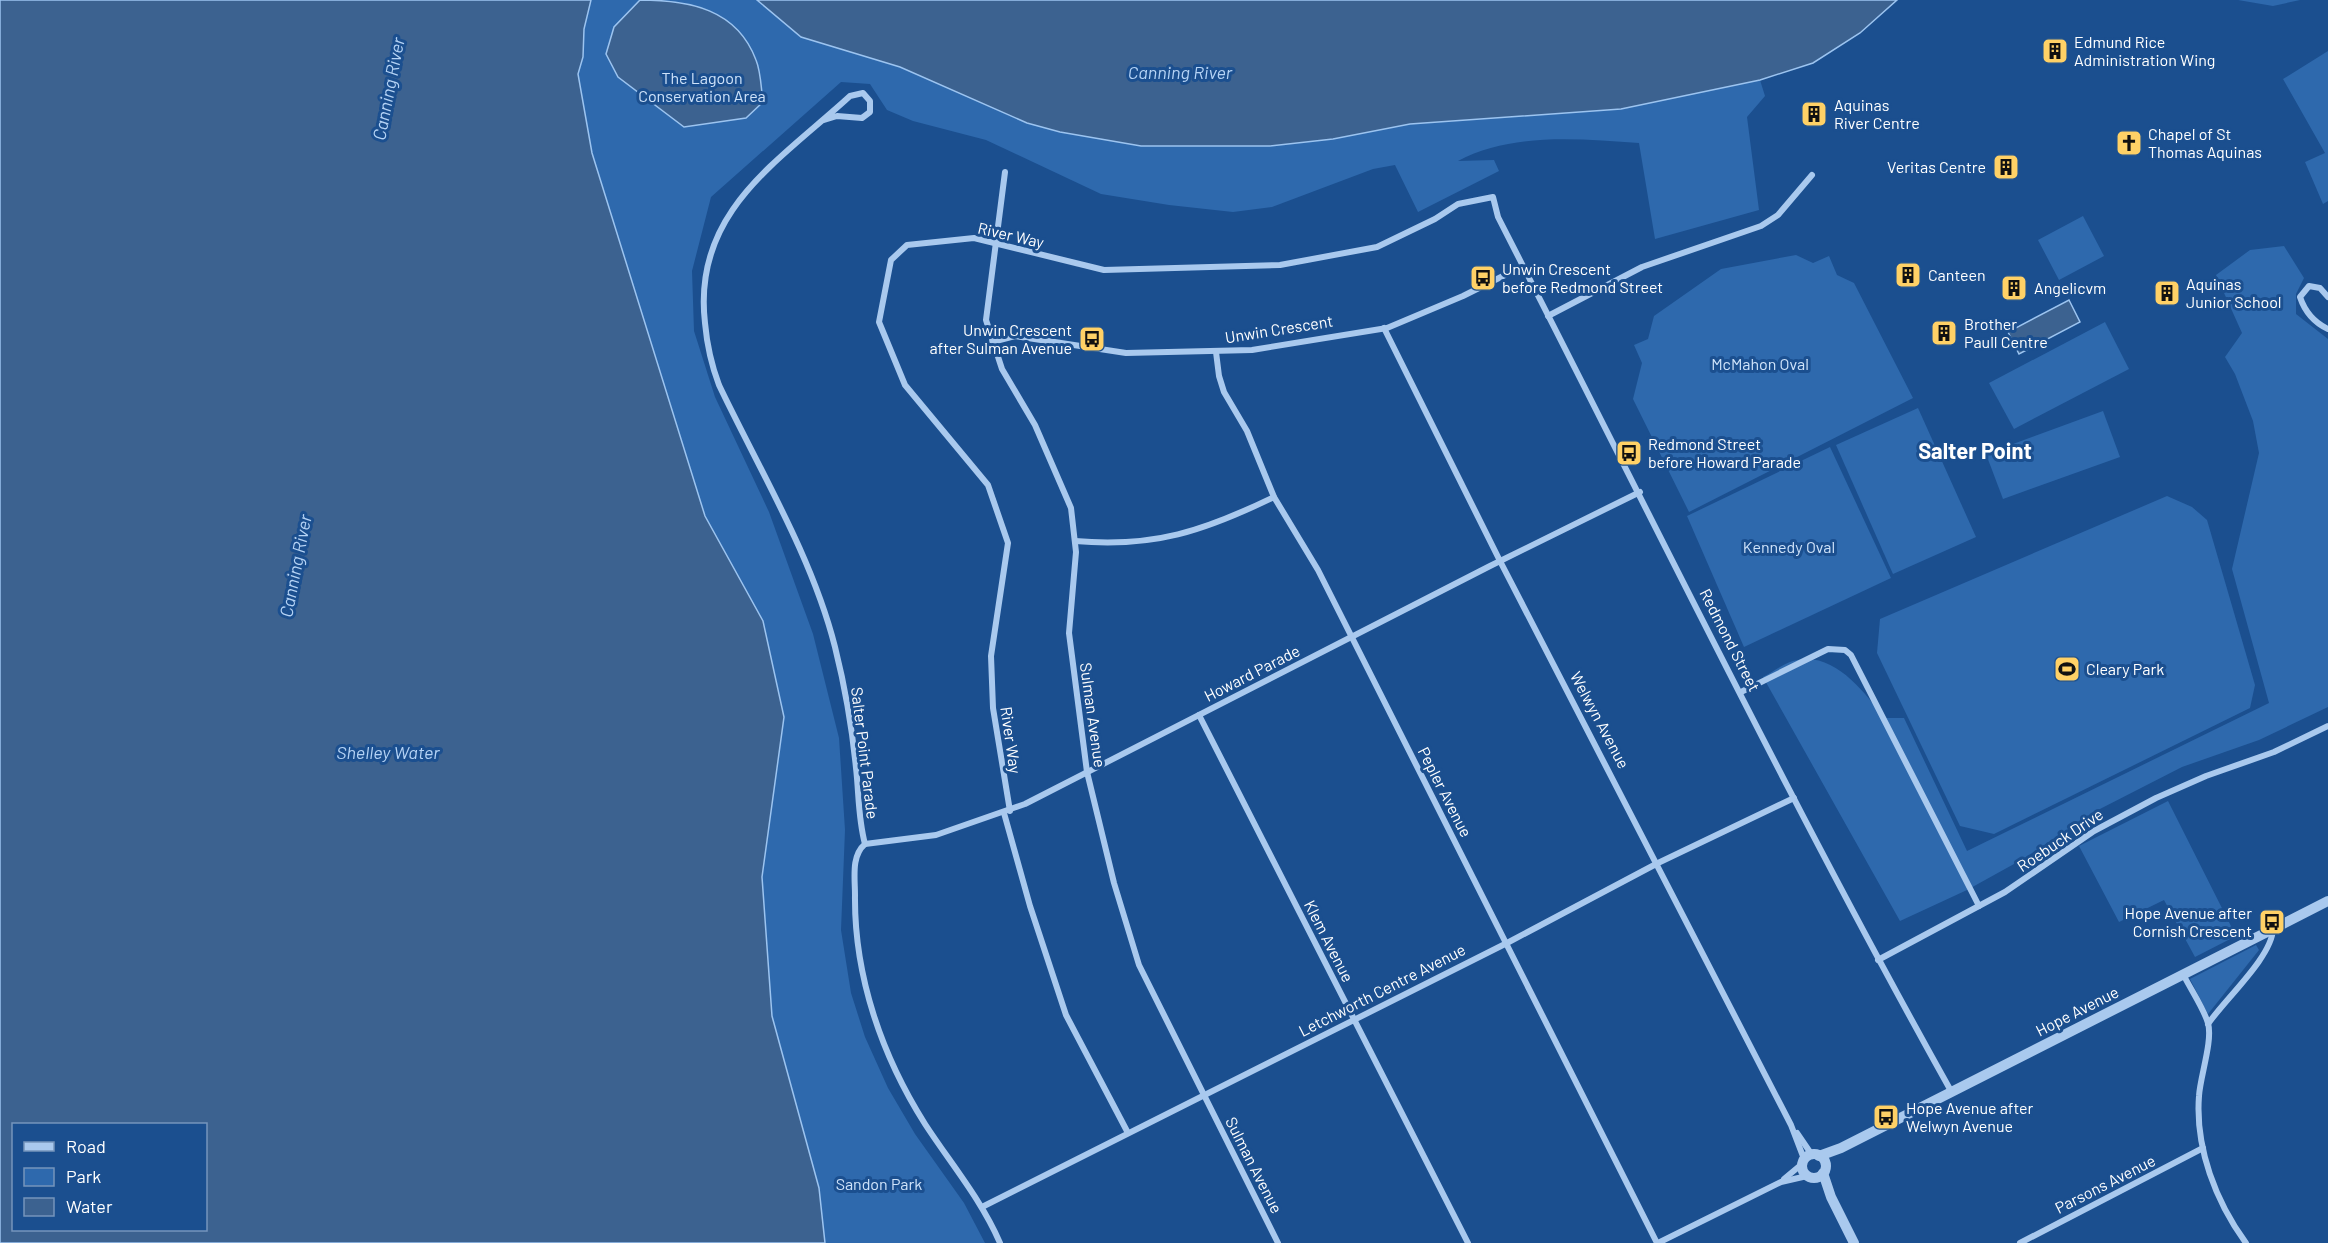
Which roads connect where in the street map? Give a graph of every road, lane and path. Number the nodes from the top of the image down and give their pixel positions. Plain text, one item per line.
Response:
1 (824, 120) junction
2 (1005, 172) dead end
3 (1812, 175) dead end
4 (1493, 197) joint
5 (994, 242) junction
6 (1523, 266) junction
7 (2328, 297) edge
8 (1548, 316) junction
9 (1384, 328) junction
10 (2328, 329) edge
11 (992, 342) junction
12 (1216, 352) junction
13 (1640, 492) junction
14 (1275, 497) junction
15 (1075, 541) junction
16 (1500, 561) junction
17 (1351, 638) junction
18 (1741, 692) junction
19 (1200, 714) junction
20 (2328, 726) edge
21 (1087, 772) junction
22 (1794, 798) junction
23 (1007, 812) junction
24 (866, 844) junction
25 (1658, 863) junction
26 (2328, 901) edge
27 (1979, 906) junction
28 (2273, 928) junction
29 (1507, 943) junction
30 (1878, 960) junction
31 (2183, 974) junction
32 (1353, 1020) junction
33 (2208, 1024) junction
34 (1951, 1091) junction
35 (1203, 1095) junction
36 (1128, 1133) junction
37 (2203, 1148) junction
38 (1813, 1166) junction
39 (1781, 1182) junction
40 (982, 1207) junction
41 (1000, 1243) edge
42 (1278, 1243) edge
43 (1468, 1243) edge
44 (1658, 1243) edge
45 (1854, 1243) edge
46 (2020, 1243) edge
47 (2246, 1243) edge

1 - 1 street, Salter Point Parade
1 - 24 street, Salter Point Parade
2 - 5 street, Sulman Avenue
3 - 8 street
4 - 5 street, River Way
4 - 6 street, Redmond Street
5 - 11 street, Sulman Avenue
5 - 23 street, River Way
6 - 8 street, Redmond Street
6 - 9 street, Unwin Crescent
7 - 10 street
8 - 13 street, Redmond Street
9 - 12 street, Unwin Crescent
9 - 16 street, Welwyn Avenue
11 - 12 street, Unwin Crescent
11 - 15 street, Sulman Avenue
12 - 14 street, Pepler Avenue
13 - 16 street, Howard Parade
13 - 18 street, Redmond Street
14 - 15 street
14 - 17 street, Pepler Avenue
15 - 21 street, Sulman Avenue
16 - 17 street, Howard Parade
16 - 25 street, Welwyn Avenue
17 - 19 street, Howard Parade
17 - 29 street, Pepler Avenue
18 - 22 street, Redmond Street
18 - 27 street
19 - 21 street, Howard Parade
19 - 32 street, Klem Avenue
20 - 27 street, Roebuck Drive
21 - 23 street, Howard Parade
21 - 35 street, Sulman Avenue
22 - 25 street, Letchworth Centre Avenue
22 - 30 street, Redmond Street
23 - 24 street, Howard Parade
23 - 36 street, River Way
24 - 40 street, Salter Point Parade
25 - 29 street, Letchworth Centre Avenue
25 - 38 street, Welwyn Avenue
26 - 28 street, Hope Avenue
27 - 30 street, Roebuck Drive
28 - 31 street, Hope Avenue
28 - 33 street
29 - 32 street, Letchworth Centre Avenue
29 - 44 street, Pepler Avenue
30 - 34 street, Redmond Street
31 - 33 street
31 - 34 street, Hope Avenue
32 - 35 street, Letchworth Centre Avenue
32 - 43 street, Klem Avenue
33 - 37 street
34 - 38 street, Hope Avenue
35 - 36 street, Letchworth Centre Avenue
35 - 42 street, Sulman Avenue
36 - 40 street, Letchworth Centre Avenue
37 - 46 street, Parsons Avenue
37 - 47 street
38 - 39 street, Hope Avenue
38 - 39 street, Hope Avenue
38 - 45 street, Welwyn Avenue
39 - 44 street, Hope Avenue
40 - 41 street, Salter Point Parade

